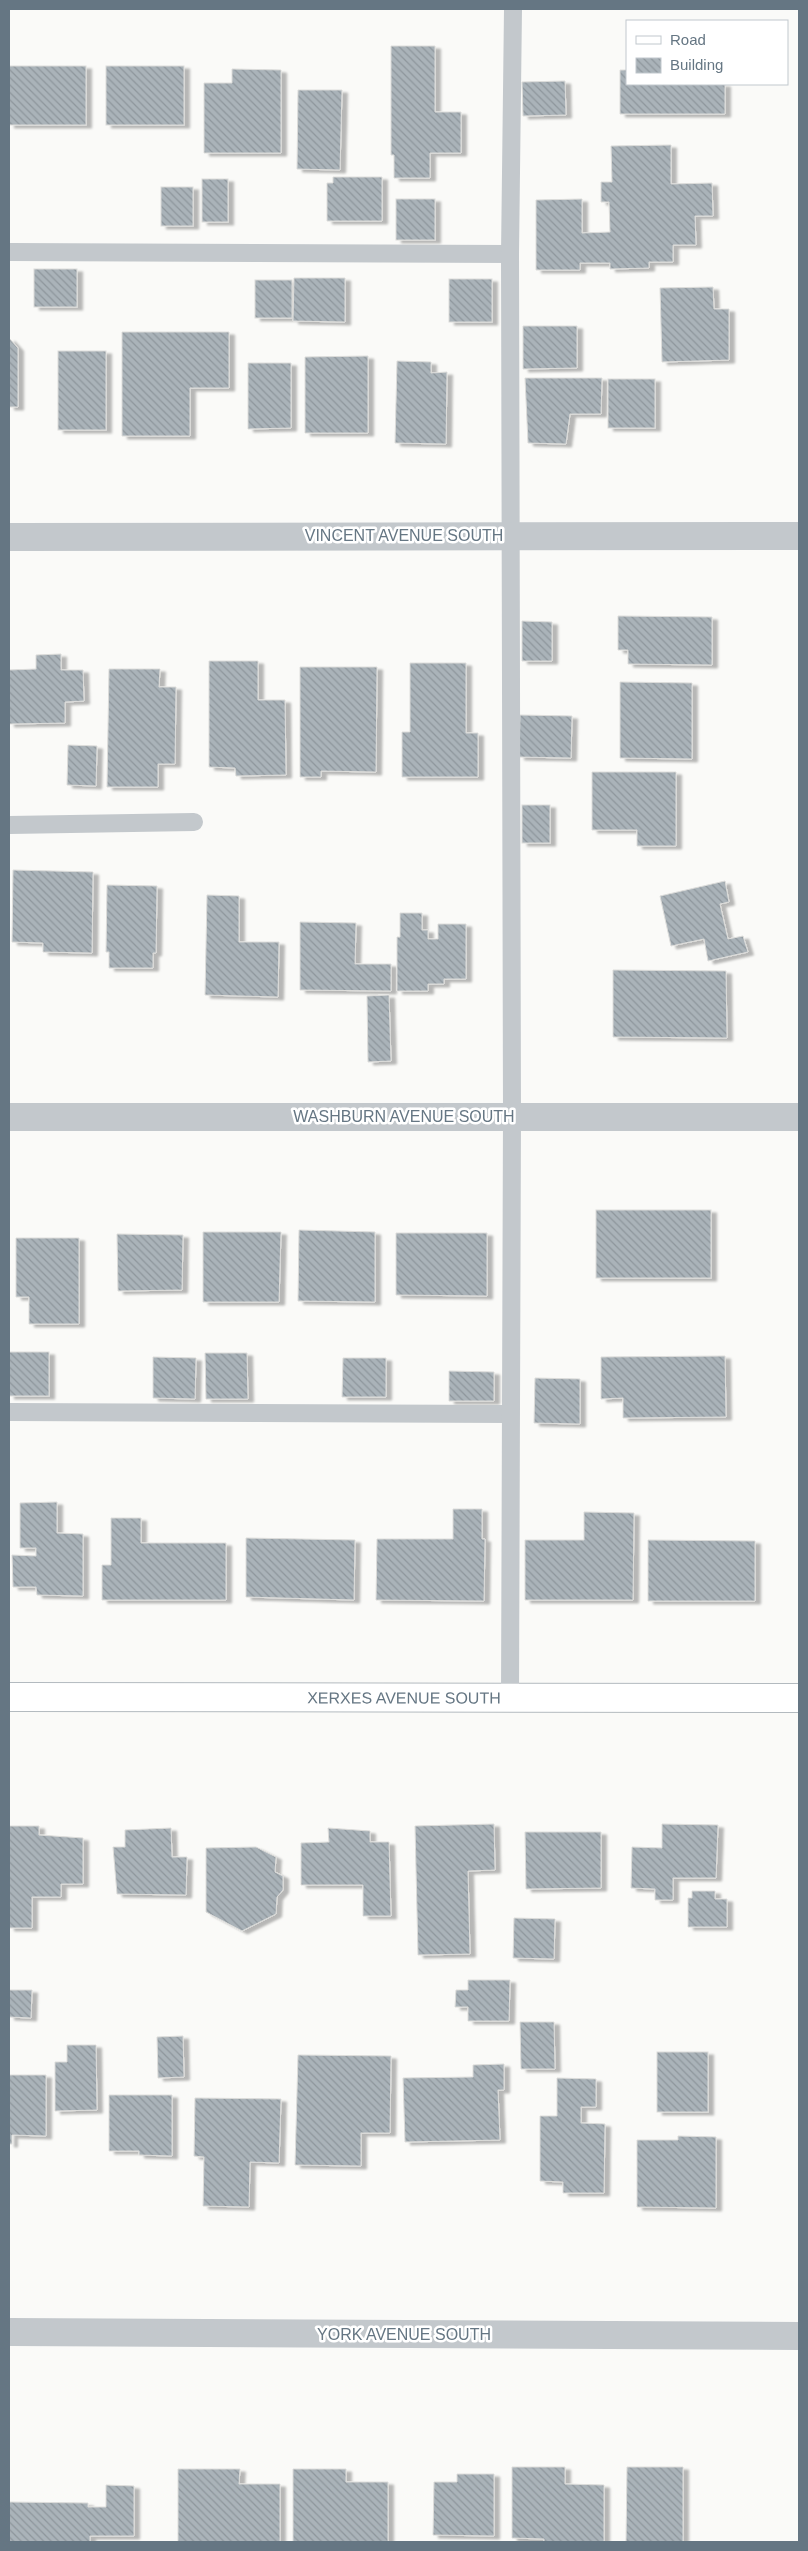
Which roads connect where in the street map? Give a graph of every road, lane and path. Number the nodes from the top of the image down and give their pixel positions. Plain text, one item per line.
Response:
1 (513, 9) edge
2 (9, 252) edge
3 (510, 254) junction
4 (510, 534) junction
5 (799, 536) edge
6 (9, 537) edge
7 (194, 822) dead end
8 (9, 825) edge
9 (9, 1116) edge
10 (512, 1116) junction
11 (799, 1118) edge
12 (9, 1412) edge
13 (510, 1414) junction
14 (9, 1697) edge
15 (799, 1698) edge
16 (510, 1699) junction
17 (9, 2332) edge
18 (799, 2336) edge

1 - 3 lane
2 - 3 lane
3 - 4 lane
4 - 5 street, VINCENT AVENUE SOUTH
4 - 6 street, VINCENT AVENUE SOUTH
4 - 10 lane
7 - 8 lane
9 - 10 street, WASHBURN AVENUE SOUTH
10 - 11 street, WASHBURN AVENUE SOUTH
10 - 13 lane
12 - 13 lane
13 - 16 lane
14 - 16 street, XERXES AVENUE SOUTH
15 - 16 street, XERXES AVENUE SOUTH
17 - 18 street, YORK AVENUE SOUTH

